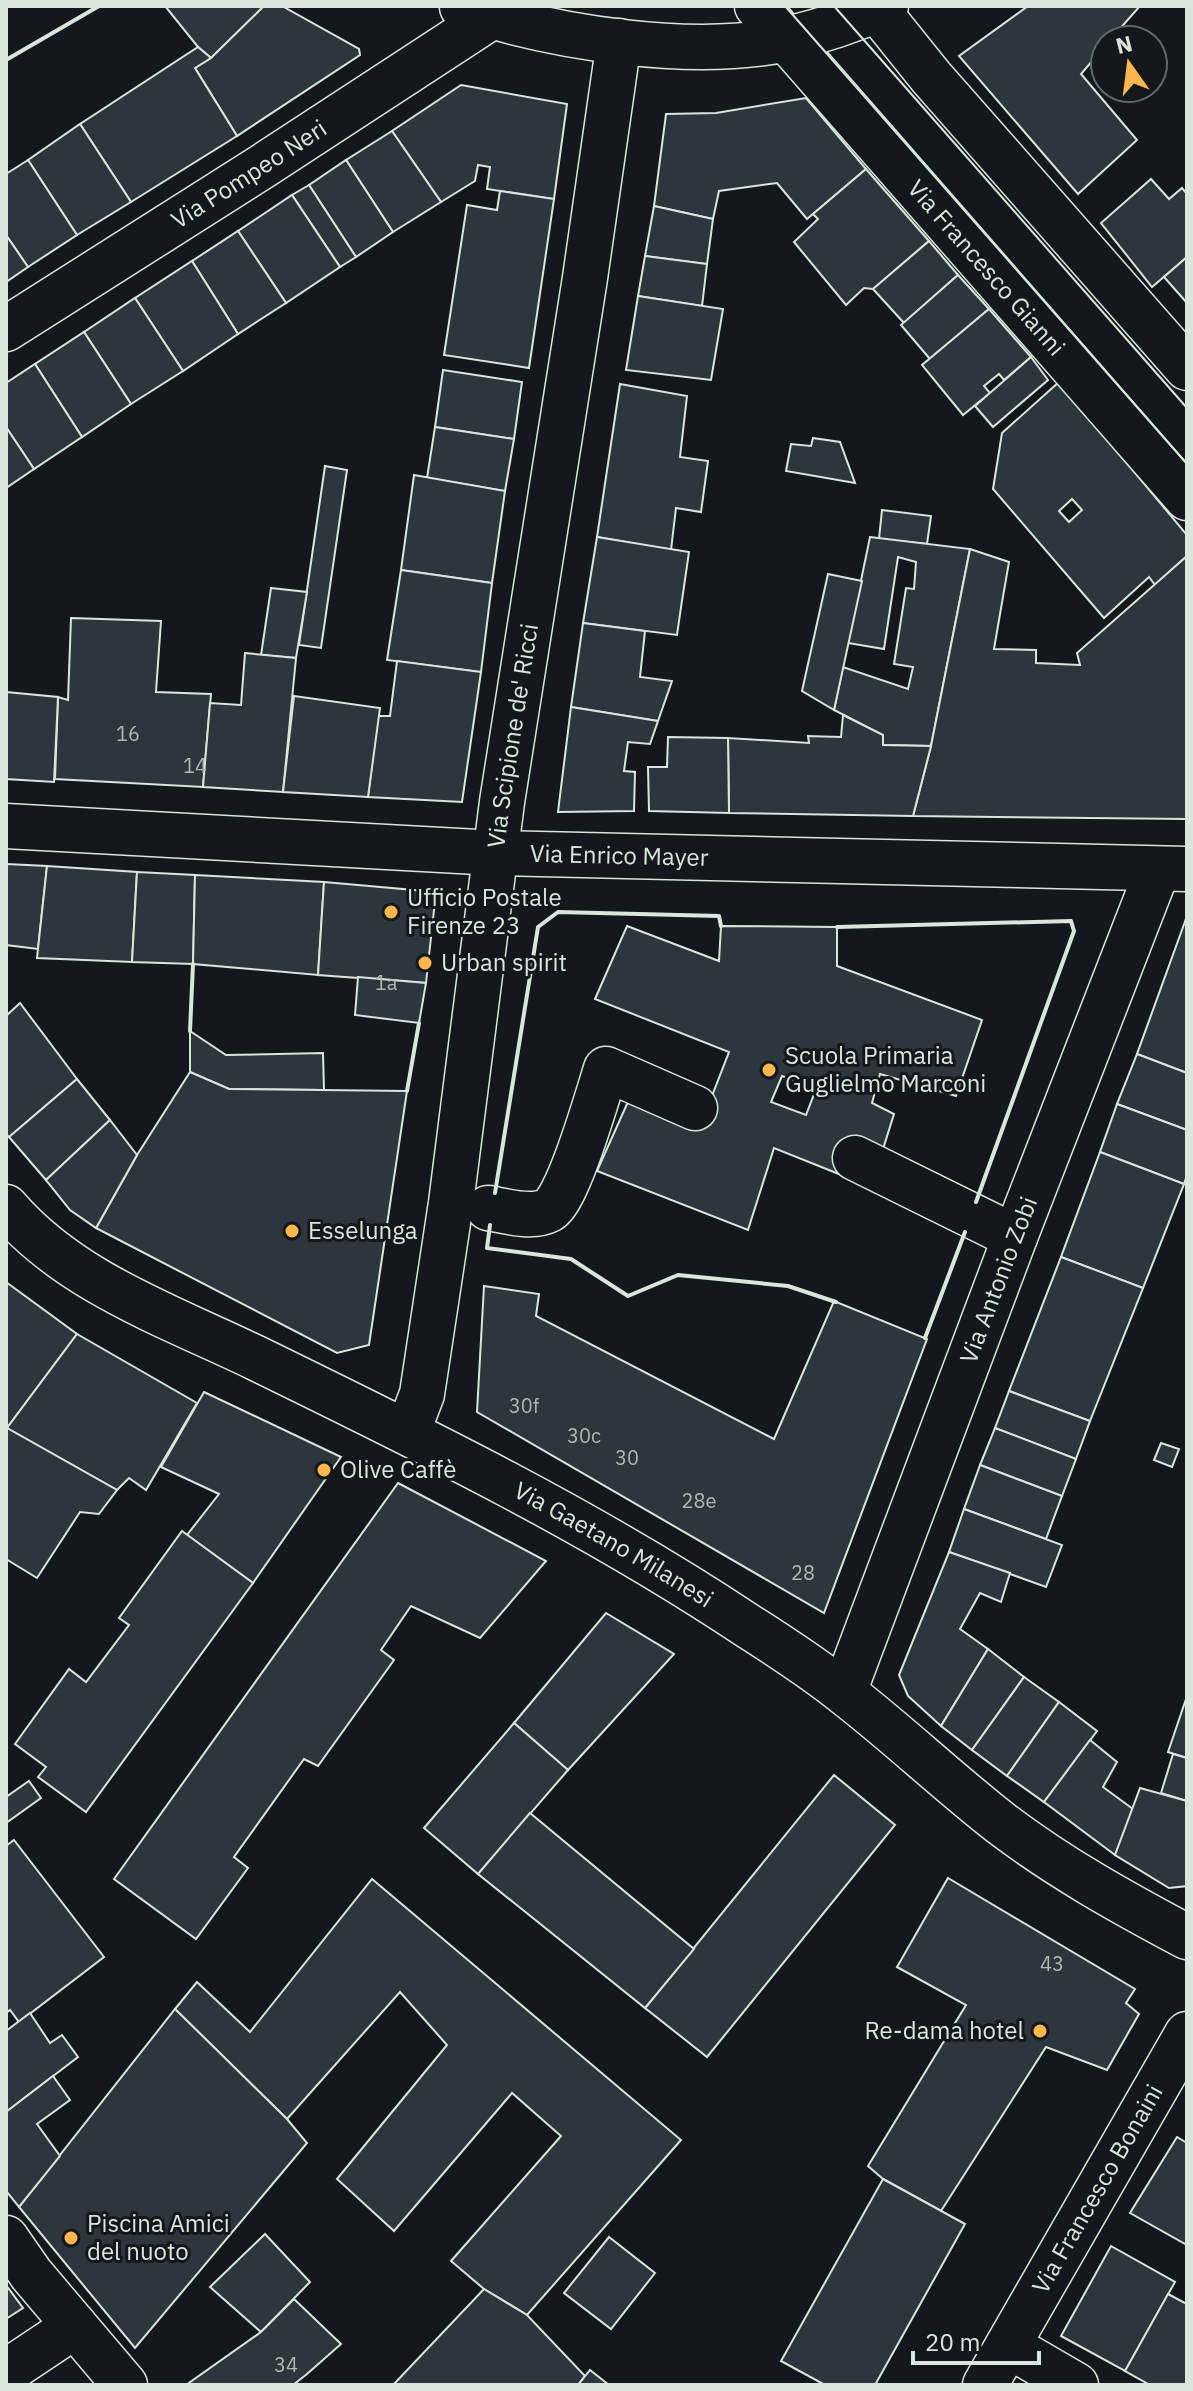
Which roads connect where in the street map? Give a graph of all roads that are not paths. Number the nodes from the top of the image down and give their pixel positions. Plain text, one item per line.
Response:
1 (757, 6) edge
2 (879, 7) edge
3 (475, 11) edge
4 (785, 39) junction
5 (619, 41) junction
6 (6, 329) edge
7 (1187, 368) edge
8 (1187, 498) edge
9 (6, 826) edge
10 (496, 853) junction
11 (1172, 869) edge
12 (695, 1108) dead end
13 (855, 1158) dead end
14 (6, 1207) edge
15 (488, 1208) dead end
16 (1015, 1237) junction
17 (408, 1431) junction
18 (844, 1692) junction
19 (1187, 1937) edge
20 (1187, 2034) edge
21 (6, 2238) edge
22 (75, 2326) junction
23 (1009, 2346) junction
24 (6, 2372) edge
25 (125, 2385) edge
26 (985, 2385) edge
27 (1076, 2385) edge

1 - 4 street, Via Francesco Gianni
2 - 4 street
2 - 7 street
3 - 5 street
3 - 6 street, Via Pompeo Neri
4 - 5 street
4 - 8 street, Via Francesco Gianni
5 - 10 street, Via Scipione de' Ricci
9 - 10 street, Via Enrico Mayer
10 - 11 street, Via Enrico Mayer
10 - 17 street, Via Scipione de' Ricci
11 - 16 street, Via Antonio Zobi
12 - 15 street
13 - 16 street
14 - 17 street, Via Gaetano Milanesi
16 - 18 street, Via Antonio Zobi
17 - 18 street, Via Gaetano Milanesi
18 - 19 street, Via Gaetano Milanesi
20 - 23 street, Via Francesco Bonaini
21 - 22 street
22 - 24 street
22 - 25 street
23 - 26 street, Via Francesco Bonaini
23 - 27 street

